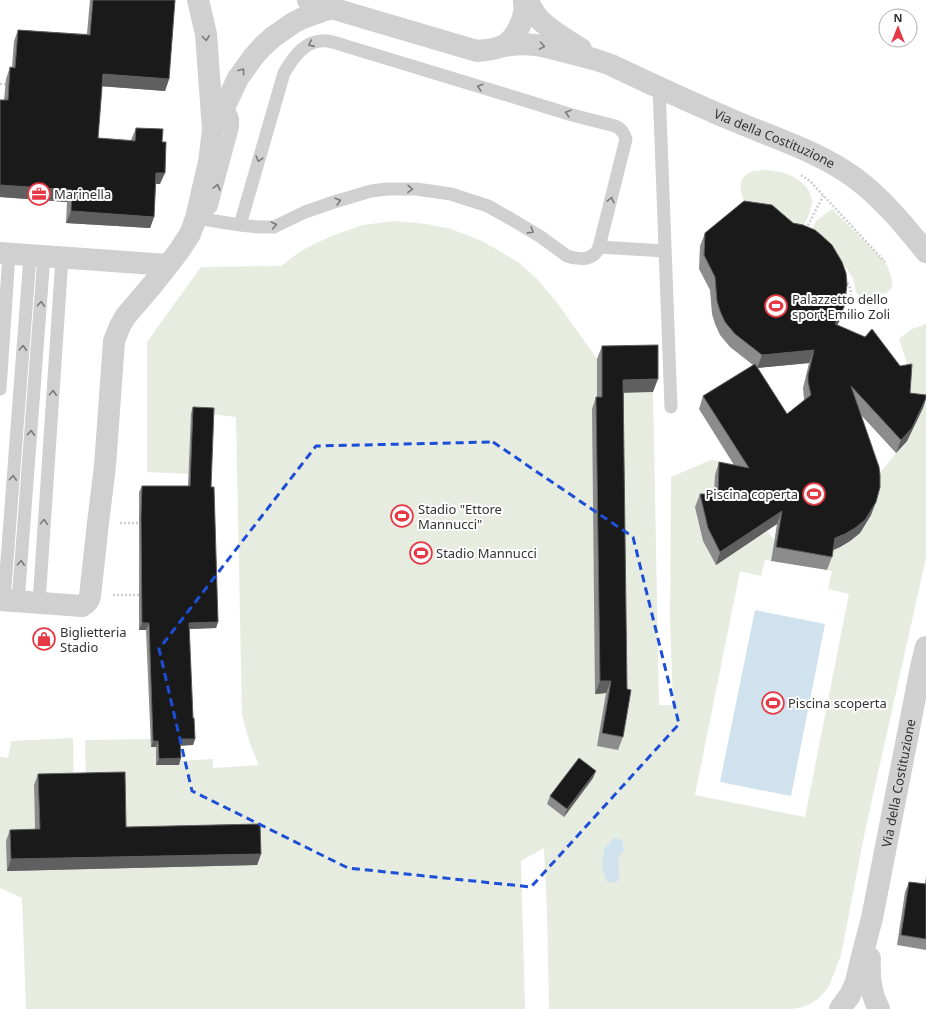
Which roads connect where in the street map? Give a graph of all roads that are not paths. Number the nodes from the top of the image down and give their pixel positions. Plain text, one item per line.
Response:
1 (198, 0) edge
2 (308, 0) edge
3 (524, 0) edge
4 (527, 0) edge
5 (331, 8) junction
6 (504, 46) junction
7 (597, 60) junction
8 (659, 87) junction
9 (224, 106) junction
10 (213, 130) junction
11 (196, 218) junction
12 (240, 225) junction
13 (599, 247) junction
14 (664, 251) junction
15 (926, 252) edge
16 (29, 255) edge
17 (168, 265) junction
18 (0, 389) edge
19 (671, 407) dead end
20 (15, 601) edge
21 (926, 647) edge
22 (872, 918) junction
23 (841, 1009) edge
24 (879, 1009) edge

1 -> 10 street
2 - 5 street, Via della Costituzione
3 - 6 street
4 - 7 street, Via della Costituzione
5 - 6 street, Via della Costituzione
9 -> 5 street
6 -> 7 street, Via della Costituzione
7 - 8 street, Via della Costituzione
8 - 14 lane
8 - 15 street, Via della Costituzione
9 - 10 street
11 -> 9 lane
10 - 11 street
11 - 12 lane
11 - 17 street
12 -> 13 lane
13 -> 12 lane
13 - 14 lane
14 - 19 lane
16 - 17 street
16 - 18 lane
20 -> 16 lane
20 -> 16 lane
17 - 20 street
21 - 22 street, Via della Costituzione
22 - 23 street, Via della Costituzione
22 - 24 street, Via della Costituzione
23 - 24 street

